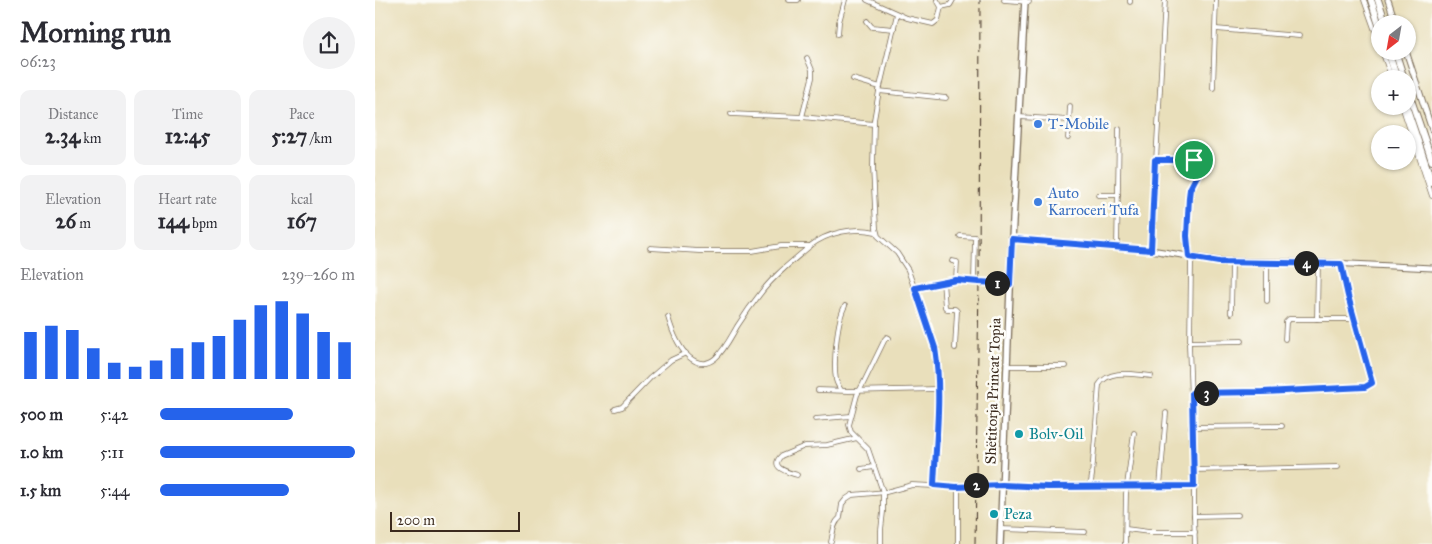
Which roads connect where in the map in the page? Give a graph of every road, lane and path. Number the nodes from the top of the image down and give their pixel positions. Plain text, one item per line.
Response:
1 (789, 0) edge
2 (798, 0) edge
3 (845, 0) edge
4 (867, 0) edge
5 (937, 0) edge
6 (953, 0) edge
7 (1004, 0) edge
8 (1165, 0) edge
9 (1216, 0) edge
10 (1364, 0) edge
11 (1371, 0) edge
12 (1378, 0) edge
13 (1388, 0) edge
14 (1026, 1) edge
15 (941, 6) junction
16 (897, 14) junction
17 (1376, 15) edge
18 (1383, 15) edge
19 (1393, 15) edge
20 (1371, 20) edge
21 (867, 21) dead end
22 (894, 29) junction
23 (1216, 29) junction
24 (839, 34) dead end
25 (1299, 36) dead end
26 (807, 58) dead end
27 (1409, 60) edge
28 (853, 79) dead end
29 (1213, 88) dead end
30 (880, 89) junction
31 (945, 98) dead end
32 (1070, 106) dead end
33 (731, 114) dead end
34 (1416, 114) edge
35 (1404, 115) edge
36 (1409, 115) edge
37 (801, 117) junction
38 (1019, 118) junction
39 (1069, 120) junction
40 (874, 124) junction
41 (1119, 129) dead end
42 (1432, 130) edge
43 (1068, 138) dead end
44 (1155, 160) junction
45 (1432, 161) edge
46 (1432, 183) edge
47 (1098, 195) dead end
48 (1118, 195) junction
49 (1432, 196) edge
50 (877, 232) junction
51 (961, 236) dead end
52 (1012, 239) junction
53 (810, 246) junction
54 (650, 248) dead end
55 (1117, 248) junction
56 (1151, 250) junction
57 (1189, 257) junction
58 (952, 261) dead end
59 (1232, 262) junction
60 (1267, 262) junction
61 (1318, 263) junction
62 (1341, 264) junction
63 (1432, 268) edge
64 (956, 280) junction
65 (943, 282) junction
66 (974, 282) junction
67 (1010, 284) junction
68 (915, 288) junction
69 (1267, 301) dead end
70 (845, 306) dead end
71 (1231, 313) dead end
72 (668, 317) dead end
73 (1317, 319) junction
74 (1355, 319) junction
75 (889, 338) dead end
76 (1285, 339) dead end
77 (1191, 342) junction
78 (1242, 342) dead end
79 (955, 348) dead end
80 (686, 353) junction
81 (1010, 366) dead end
82 (1066, 366) dead end
83 (1151, 376) dead end
84 (938, 389) junction
85 (818, 390) dead end
86 (841, 390) junction
87 (860, 391) junction
88 (1192, 393) junction
89 (615, 409) dead end
90 (1166, 413) dead end
91 (851, 416) junction
92 (815, 418) dead end
93 (1282, 426) dead end
94 (1191, 427) junction
95 (1134, 433) dead end
96 (857, 438) junction
97 (1339, 467) dead end
98 (875, 468) junction
99 (861, 469) dead end
100 (1193, 470) junction
101 (797, 475) dead end
102 (934, 485) junction
103 (1002, 485) junction
104 (1088, 486) junction
105 (1127, 486) junction
106 (1160, 486) junction
107 (1194, 486) junction
108 (958, 488) junction
109 (883, 492) junction
110 (1238, 515) dead end
111 (1194, 516) junction
112 (1000, 529) junction
113 (1126, 530) junction
114 (1085, 532) dead end
115 (1195, 532) junction
116 (831, 542) dead end
117 (881, 544) edge
118 (958, 544) edge
119 (1000, 544) edge
120 (1125, 544) edge
121 (1195, 544) edge

1 - 2 street
3 - 24 street
4 - 16 street
5 - 15 street
6 - 15 street
7 - 14 street
8 - 44 street
9 - 23 street
10 - 20 street
11 - 17 highway
12 - 18 highway
13 - 19 street
14 - 38 main road, Shëtitorja Princat Topia
15 - 16 street
16 - 22 street
21 - 22 street
22 - 30 street
23 - 25 street
23 - 29 street
26 - 37 street
27 - 42 street
28 - 30 street
30 - 31 street
30 - 40 street
32 - 39 street
33 - 37 street
34 - 45 highway
35 - 49 street
36 - 46 highway
37 - 40 street
38 - 39 street
38 - 52 main road, Shëtitorja Princat Topia
39 - 43 street
40 - 50 street
41 - 48 street
44 - 56 street
44 - 57 street
47 - 48 street
48 - 55 street
50 - 53 street
50 - 68 street
51 - 66 street
52 - 55 street
52 - 67 main road, Shëtitorja Princat Topia
53 - 54 street
53 - 80 street
55 - 56 street
56 - 57 street
57 - 59 street
57 - 77 street
58 - 64 street
59 - 60 street
59 - 71 street
60 - 61 street
60 - 69 street
61 - 62 street
61 - 73 street
62 - 63 street
62 - 74 street
64 - 65 street
64 - 66 street
65 - 68 street
65 - 79 street
66 - 67 street
67 - 103 main road, Shëtitorja Princat Topia
68 - 84 street
70 - 86 street
72 - 80 street
73 - 74 street
73 - 76 street
74 - 88 street
75 - 87 street
77 - 78 street
77 - 88 street
80 - 89 street
81 - 82 street
83 - 104 street
84 - 87 street
84 - 102 street
85 - 86 street
86 - 87 street
87 - 91 street
88 - 94 street
90 - 106 street
91 - 92 street
91 - 96 street
93 - 94 street
94 - 100 street
95 - 105 street
96 - 98 street
96 - 101 street
97 - 100 street
98 - 99 street
98 - 109 street
100 - 107 street
102 - 108 street
102 - 109 street
103 - 104 street
103 - 108 street
103 - 112 main road, Shëtitorja Princat Topia
104 - 105 street
105 - 106 street
105 - 113 street
106 - 107 street
107 - 111 street
108 - 118 street
109 - 116 street
109 - 117 street
110 - 111 street
111 - 115 street
112 - 114 street
112 - 119 main road, Shëtitorja Princat Topia
113 - 115 street
113 - 120 street
115 - 121 street

